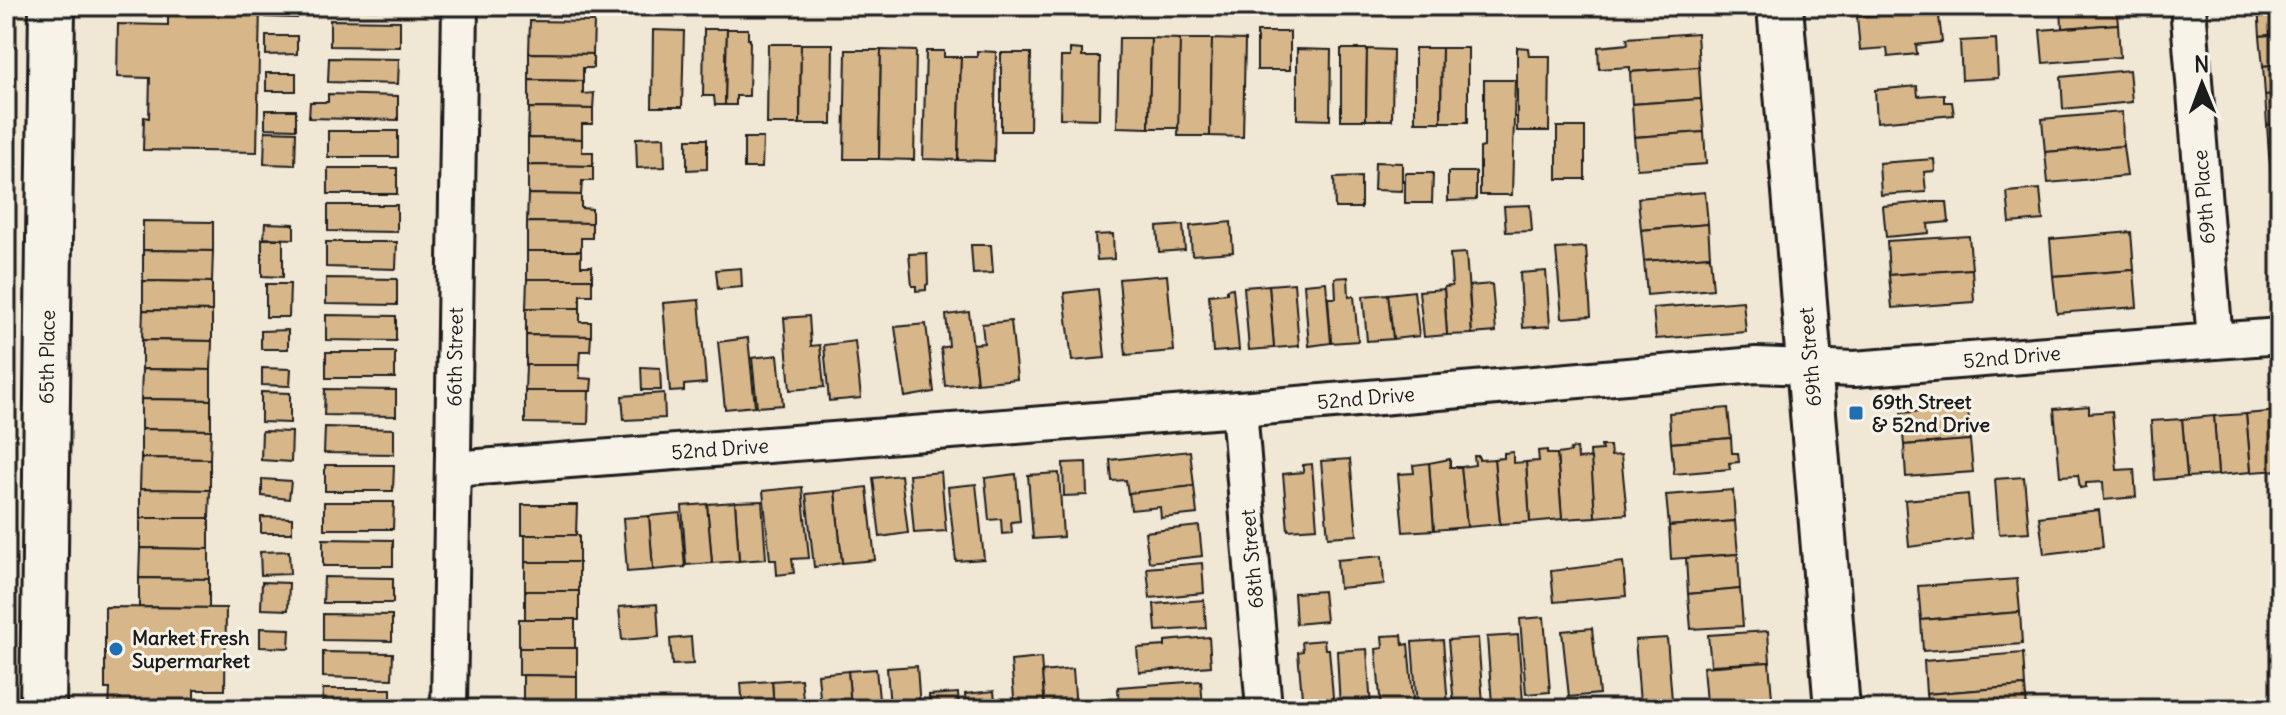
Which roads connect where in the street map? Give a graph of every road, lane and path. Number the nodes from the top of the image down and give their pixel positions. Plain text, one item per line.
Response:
1 (52, 6) edge
2 (460, 6) edge
3 (1780, 6) edge
4 (2188, 6) edge
5 (2280, 336) edge
6 (2215, 341) junction
7 (1811, 368) junction
8 (1239, 409) junction
9 (453, 469) junction
10 (43, 709) edge
11 (449, 709) edge
12 (1264, 709) edge
13 (1837, 709) edge

1 - 10 street, 65th Place
2 - 9 street, 66th Street
3 - 7 street, 69th Street
4 - 6 street, 69th Place
5 - 6 street, 52nd Drive
6 - 7 street, 52nd Drive
7 - 8 street, 52nd Drive
7 - 13 street, 69th Street
8 - 9 street, 52nd Drive
8 - 12 street, 68th Street
9 - 11 street, 66th Street

